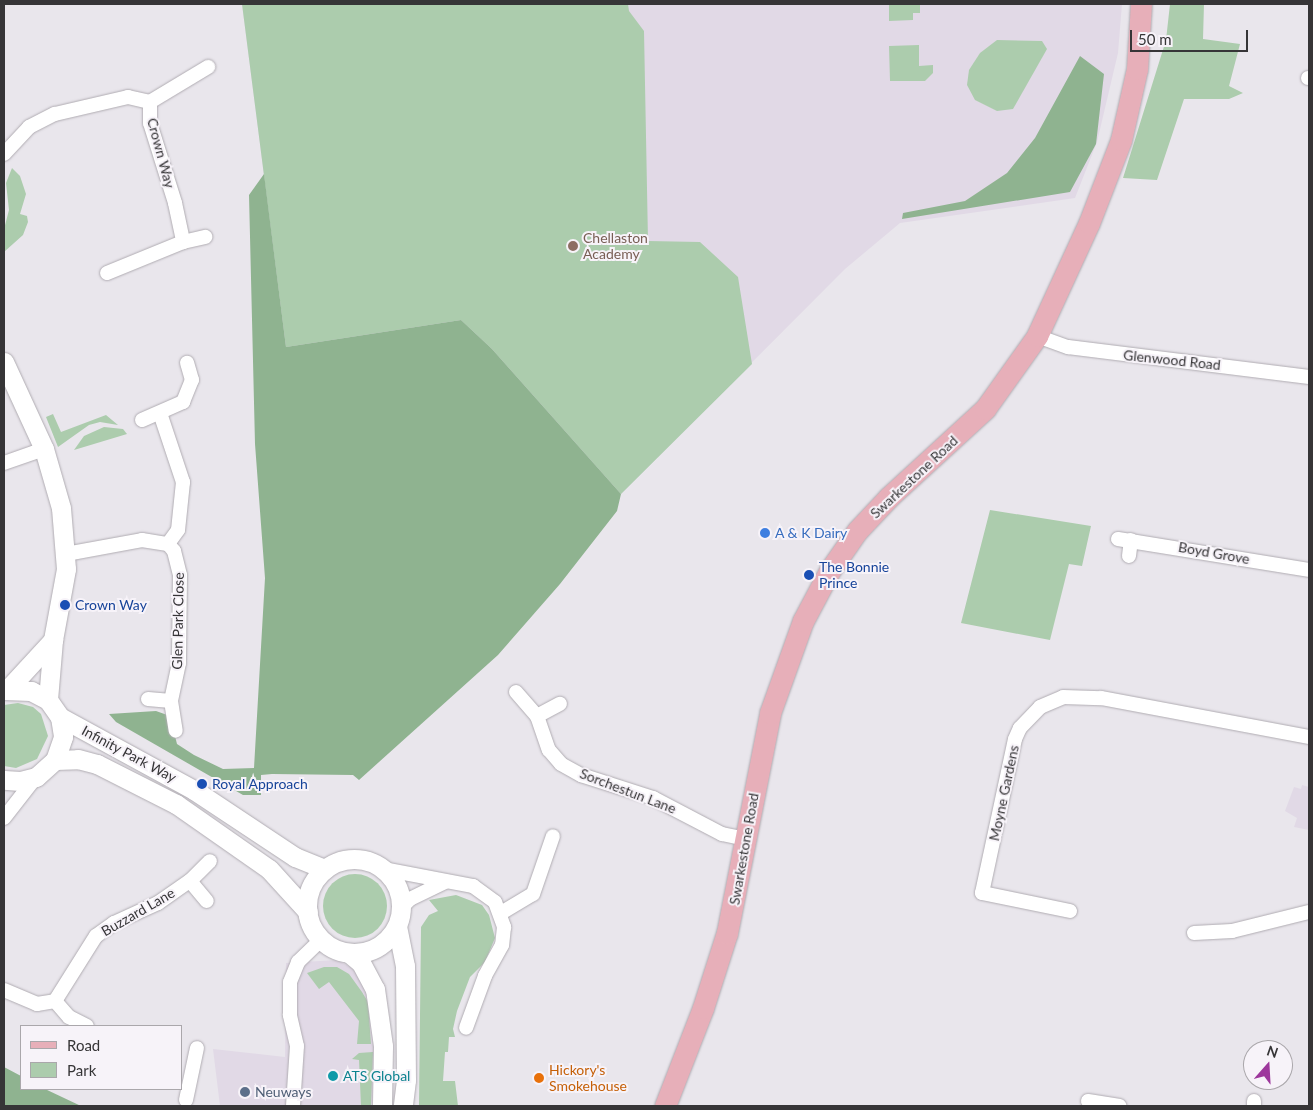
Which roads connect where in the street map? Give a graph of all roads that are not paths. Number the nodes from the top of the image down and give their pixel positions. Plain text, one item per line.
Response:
1 (1141, 4) edge
2 (208, 67) dead end
3 (150, 102) junction
4 (5, 155) edge
5 (204, 237) dead end
6 (183, 242) junction
7 (107, 273) dead end
8 (1037, 336) junction
9 (4, 362) edge
10 (186, 363) dead end
11 (1309, 377) edge
12 (160, 413) junction
13 (142, 420) dead end
14 (44, 450) junction
15 (4, 463) edge
16 (168, 544) junction
17 (66, 554) junction
18 (1130, 556) dead end
19 (1309, 570) edge
20 (53, 640) junction
21 (6, 690) edge
22 (516, 692) dead end
23 (148, 699) dead end
24 (48, 700) junction
25 (171, 701) junction
26 (560, 704) dead end
27 (537, 716) junction
28 (60, 717) junction
29 (176, 732) dead end
30 (1309, 737) edge
31 (55, 760) junction
32 (36, 777) junction
33 (4, 780) edge
34 (4, 818) edge
35 (553, 836) dead end
36 (746, 839) junction
37 (210, 861) dead end
38 (325, 869) junction
39 (383, 869) junction
40 (190, 881) junction
41 (445, 882) junction
42 (207, 901) dead end
43 (1070, 911) dead end
44 (308, 912) junction
45 (1309, 912) edge
46 (501, 913) junction
47 (399, 917) junction
48 (1194, 933) dead end
49 (322, 940) junction
50 (349, 953) junction
51 (4, 990) edge
52 (55, 1001) junction
53 (85, 1025) edge
54 (466, 1028) dead end
55 (197, 1048) dead end
56 (186, 1072) edge
57 (186, 1100) dead end
58 (1088, 1101) dead end
59 (293, 1106) edge
60 (382, 1106) edge
61 (403, 1106) edge
62 (665, 1106) edge
63 (1116, 1106) edge

1 - 8 main road, Swarkestone Road
2 - 3 street
3 - 4 street, Crown Way
3 - 6 street, Crown Way
5 - 6 street
6 - 7 street
8 - 11 street, Glenwood Road
8 - 36 main road, Swarkestone Road
9 - 14 street
10 - 12 street
12 - 13 street
12 - 16 street
14 - 15 street
14 - 17 street
16 - 17 street
16 - 25 street, Glen Park Close
17 - 20 street
18 - 19 street, Boyd Grove
20 - 21 street
20 - 24 street
21 - 24 street
22 - 27 street, Sorchestun Lane
23 - 25 street
24 - 28 street
25 - 29 street, Glen Park Close
26 - 27 street
27 - 36 street, Sorchestun Lane
28 - 31 street
28 - 38 street, Infinity Park Way
30 - 43 street, Moyne Gardens
31 - 32 street
31 - 44 street, Infinity Park Way
32 - 33 street
32 - 34 street
35 - 46 street
36 - 62 main road, Swarkestone Road
37 - 40 street, Buzzard Lane
38 - 39 street
38 - 44 street
39 - 41 street
39 - 47 street
40 - 42 street, Buzzard Lane
40 - 52 street, Buzzard Lane
41 - 46 street
41 - 47 street
44 - 49 street
45 - 48 street
46 - 54 street
47 - 50 street
47 - 61 street
49 - 50 street
49 - 59 street
50 - 60 street
51 - 52 street
52 - 53 street
55 - 56 street
56 - 57 street
58 - 63 street

